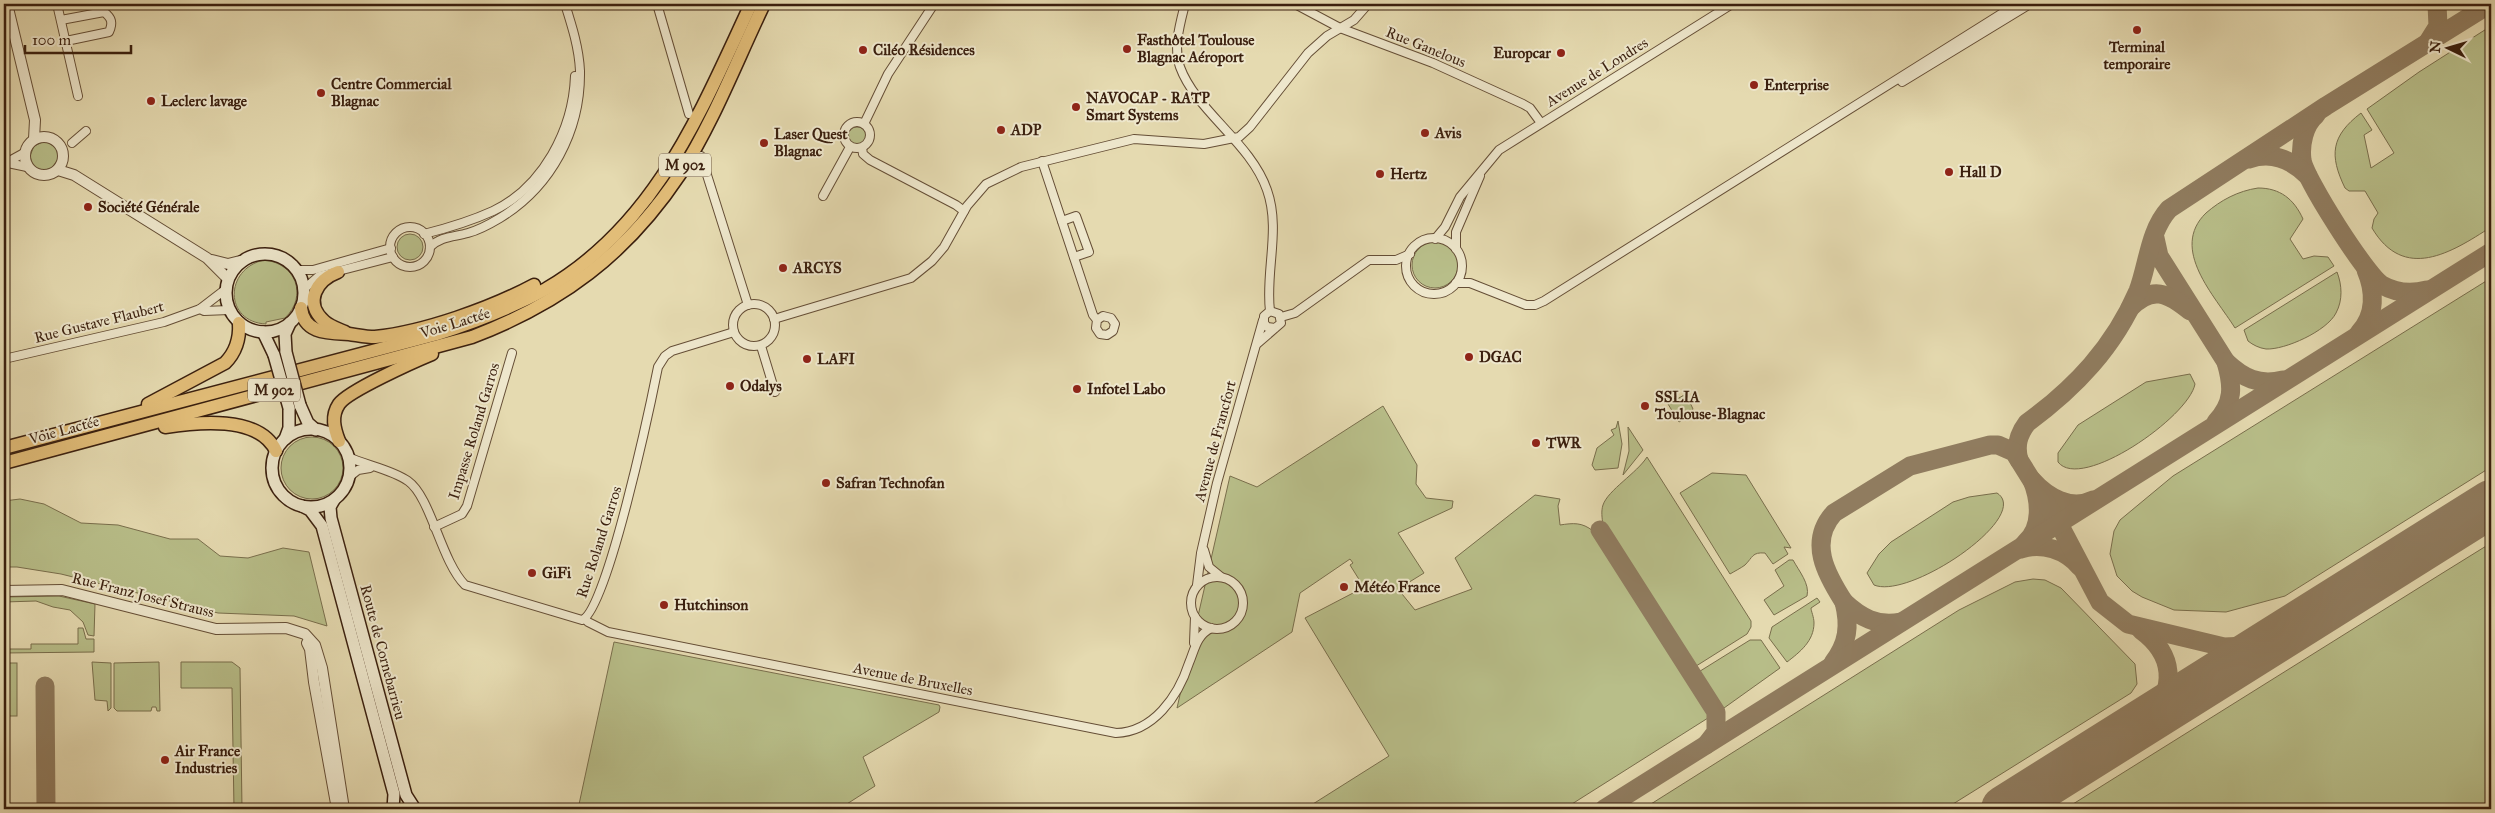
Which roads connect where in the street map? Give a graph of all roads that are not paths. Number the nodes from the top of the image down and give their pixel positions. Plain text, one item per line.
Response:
1 (7, 4) edge
2 (57, 4) edge
3 (561, 4) edge
4 (565, 4) edge
5 (657, 4) edge
6 (751, 4) edge
7 (764, 4) edge
8 (934, 4) edge
9 (1185, 4) edge
10 (1295, 4) edge
11 (1368, 4) edge
12 (1732, 4) edge
13 (2018, 4) edge
14 (2030, 4) edge
15 (61, 20) junction
16 (1340, 28) junction
17 (66, 41) junction
18 (78, 96) dead end
19 (689, 114) dead end
20 (35, 120) junction
21 (1541, 123) junction
22 (864, 124) junction
23 (86, 131) dead end
24 (49, 137) junction
25 (1233, 138) junction
26 (34, 139) junction
27 (72, 143) dead end
28 (556, 146) junction
29 (850, 147) junction
30 (862, 148) junction
31 (24, 153) junction
32 (701, 156) dead end
33 (1042, 161) junction
34 (6, 164) edge
35 (1762, 164) junction
36 (60, 165) junction
37 (27, 167) junction
38 (555, 167) junction
39 (1482, 170) junction
40 (527, 186) junction
41 (823, 196) dead end
42 (525, 200) junction
43 (964, 212) junction
44 (1062, 221) junction
45 (622, 228) junction
46 (424, 234) junction
47 (1435, 239) junction
48 (430, 247) junction
49 (391, 248) junction
50 (1456, 249) junction
51 (1410, 254) junction
52 (393, 257) junction
53 (1074, 257) junction
54 (207, 258) junction
55 (1396, 260) junction
56 (240, 262) junction
57 (298, 270) junction
58 (1407, 270) junction
59 (338, 272) junction
60 (1456, 283) junction
61 (227, 284) junction
62 (304, 289) junction
63 (748, 305) junction
64 (301, 308) junction
65 (200, 309) junction
66 (229, 310) junction
67 (1270, 311) junction
68 (1281, 318) junction
69 (774, 319) junction
70 (1097, 320) dead end
71 (1263, 320) junction
72 (240, 323) junction
73 (290, 324) junction
74 (1275, 328) junction
75 (263, 332) junction
76 (734, 332) junction
77 (350, 334) junction
78 (446, 344) junction
79 (1256, 345) junction
80 (760, 346) junction
81 (512, 354) dead end
82 (4, 359) edge
83 (774, 392) dead end
84 (294, 406) junction
85 (116, 418) junction
86 (316, 430) junction
87 (103, 436) junction
88 (285, 439) junction
89 (339, 441) junction
90 (4, 448) edge
91 (276, 451) junction
92 (348, 457) junction
93 (4, 464) edge
94 (372, 467) junction
95 (348, 478) junction
96 (334, 500) junction
97 (302, 506) junction
98 (434, 527) junction
99 (1204, 545) junction
100 (1220, 576) junction
101 (1197, 586) junction
102 (4, 590) edge
103 (1195, 617) junction
104 (585, 619) junction
105 (1211, 628) junction
106 (274, 630) junction
107 (1194, 648) junction
108 (337, 809) edge
109 (344, 809) edge
110 (394, 809) edge
111 (399, 809) edge
112 (415, 809) edge

1 - 20 street
2 - 15 street
3 - 28 street
4 - 38 street
5 - 19 street
6 - 45 highway, Voie Lactée / M 902
7 - 78 highway, Voie Lactée / M 902
8 - 22 street
9 - 25 street
10 - 16 street, Rue Ganelous
11 - 16 street
12 - 21 street, Avenue de Londres
13 - 35 street
14 - 35 street
15 - 17 street
15 - 17 street
16 - 21 street, Rue Ganelous
16 - 25 street
17 - 18 street
20 - 24 street
20 - 26 street
21 - 39 street, Avenue de Londres
22 - 29 street
22 - 30 street
23 - 27 street
24 - 26 street
24 - 36 street
25 - 33 street
25 - 67 street
26 - 31 street
28 - 38 street
28 - 40 street
29 - 30 street
29 - 41 street
30 - 43 street
31 - 34 street
31 - 37 street
32 - 63 street
33 - 43 street
33 - 44 street
34 - 37 street
35 - 60 street
36 - 37 street
36 - 54 street
38 - 42 street
39 - 47 street, Avenue de Londres
39 - 50 street, Avenue de Londres
40 - 42 street
40 - 46 street
42 - 48 street
43 - 69 street
44 - 53 street
44 - 53 street
45 - 77 highway
45 - 85 highway, Voie Lactée / M 902
46 - 48 street
46 - 49 street
47 - 50 street
47 - 51 street
48 - 52 street
49 - 52 street
49 - 57 street
50 - 60 street
51 - 55 street
51 - 58 street
52 - 59 street
53 - 70 street
54 - 56 street
54 - 61 street
55 - 58 street
55 - 68 street
56 - 57 main road
56 - 61 main road
57 - 62 main road
58 - 60 street
59 - 62 street
59 - 77 highway
61 - 65 street, Rue Gustave Flaubert
61 - 66 main road
62 - 64 main road
63 - 69 street
63 - 76 street
64 - 73 main road
64 - 77 highway
65 - 66 street, Rue Gustave Flaubert
65 - 82 street, Rue Gustave Flaubert
66 - 72 main road
67 - 68 street
67 - 71 street
68 - 74 street
69 - 80 street
71 - 74 street
71 - 79 street, Avenue de Francfort
72 - 75 main road
72 - 85 highway
73 - 75 main road
73 - 84 main road, bridge
74 - 79 street
75 - 84 main road, bridge
76 - 80 street
76 - 104 street, Rue Roland Garros
78 - 87 highway, Voie Lactée / M 902
78 - 89 highway
79 - 99 street, Avenue de Francfort
80 - 83 street
81 - 98 street, Impasse Roland Garros
84 - 86 main road
84 - 88 main road
85 - 90 highway, Voie Lactée / M 902
86 - 88 main road
86 - 89 main road
87 - 91 highway
87 - 93 highway, Voie Lactée / M 902
88 - 91 main road
89 - 92 main road
91 - 97 main road
92 - 94 street, Rue Roland Garros
92 - 95 main road
94 - 95 street
94 - 98 street, Rue Roland Garros
95 - 96 main road
96 - 97 main road
96 - 112 main road, Route de Cornebarrieu
97 - 110 main road, Route de Cornebarrieu
98 - 104 street, Rue Roland Garros
99 - 100 street
99 - 101 street, Avenue de Francfort
100 - 101 street
100 - 105 street
101 - 103 street
102 - 106 street, Rue Franz Josef Strauss
103 - 105 street
103 - 107 street
104 - 107 street, Avenue de Bruxelles
105 - 107 street
106 - 108 street, Rue Franz Josef Strauss
106 - 109 street, Rue Franz Josef Strauss
111 - 112 main road

